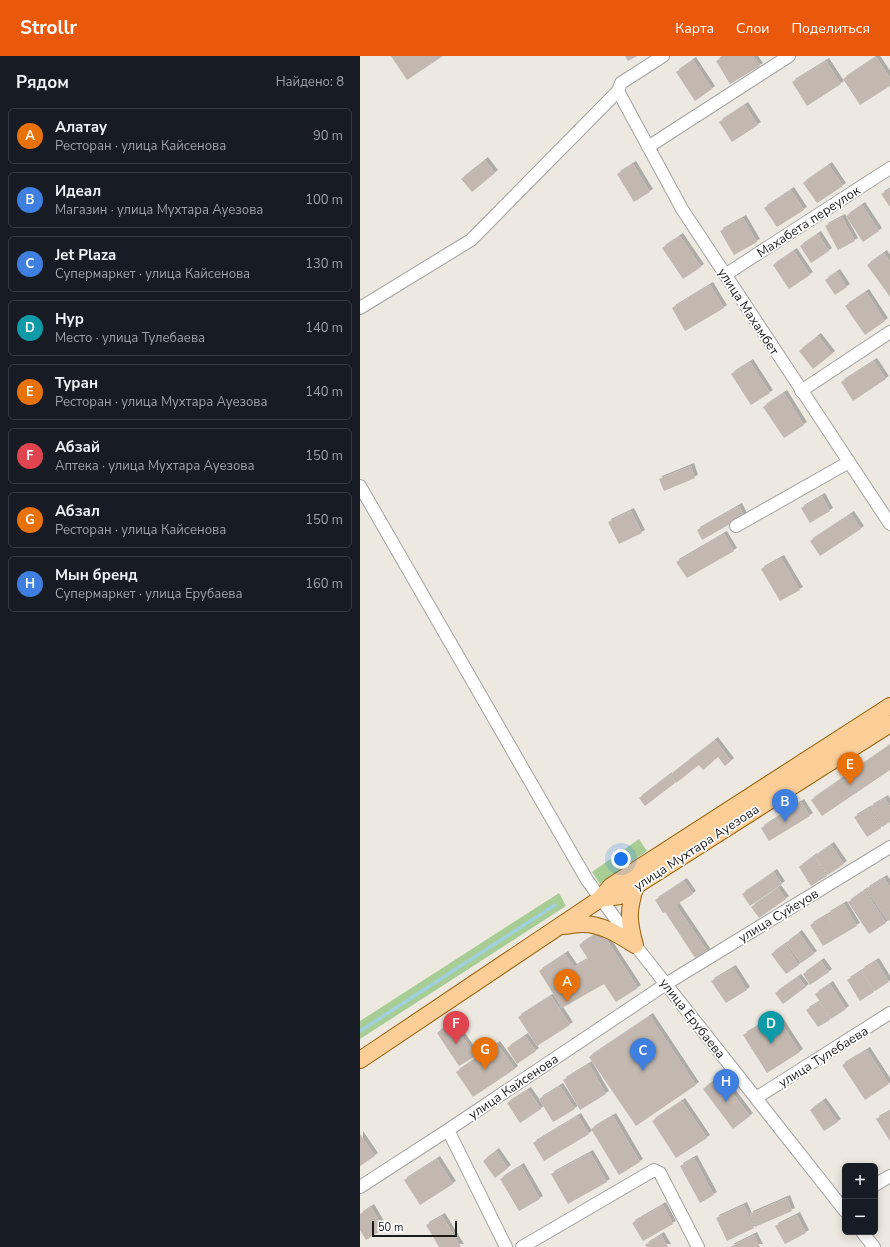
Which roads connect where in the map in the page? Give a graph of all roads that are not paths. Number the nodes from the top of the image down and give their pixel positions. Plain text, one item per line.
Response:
1 (662, 56) edge
2 (789, 56) edge
3 (618, 91) junction
4 (648, 147) junction
5 (890, 168) edge
6 (725, 275) junction
7 (360, 308) edge
8 (890, 332) edge
9 (801, 391) junction
10 (849, 462) junction
11 (360, 486) edge
12 (890, 524) edge
13 (736, 526) dead end
14 (890, 706) edge
15 (890, 724) edge
16 (890, 847) edge
17 (636, 885) junction
18 (600, 899) junction
19 (559, 926) junction
20 (635, 945) junction
21 (666, 984) junction
22 (890, 1013) edge
23 (360, 1060) edge
24 (756, 1098) junction
25 (448, 1130) junction
26 (890, 1176) edge
27 (878, 1183) edge
28 (360, 1187) edge
29 (842, 1205) edge
30 (864, 1235) edge
31 (506, 1247) edge
32 (522, 1247) edge
33 (698, 1247) edge
34 (874, 1247) edge

1 - 3 street
2 - 4 street
3 - 4 street, улица Махамбет
3 - 7 street
4 - 6 street, улица Махамбет
5 - 6 street, Махабета переулок
6 - 9 street, улица Махамбет
8 - 9 street
9 - 10 street, улица Махамбет
10 - 12 street, улица Махамбет
10 - 13 street
11 - 18 street, улица Ерубаева
14 - 18 main road, улица Мухтара Ауезова
15 - 17 main road, улица Мухтара Ауезова
16 - 21 street, улица Суйеуов
17 - 18 main road, улица Мухтара Ауезова
17 - 20 main road
18 - 19 main road, улица Мухтара Ауезова
18 - 20 street, улица Ерубаева
19 - 20 main road
19 - 23 main road, улица Мухтара Ауезова
20 - 21 street, улица Ерубаева
21 - 24 street, улица Ерубаева
21 - 25 street, улица Кайсенова
22 - 24 street, улица Тулебаева
24 - 29 street, улица Ерубаева
25 - 28 street, улица Кайсенова
25 - 31 street
26 - 27 street
30 - 34 street
32 - 33 street

